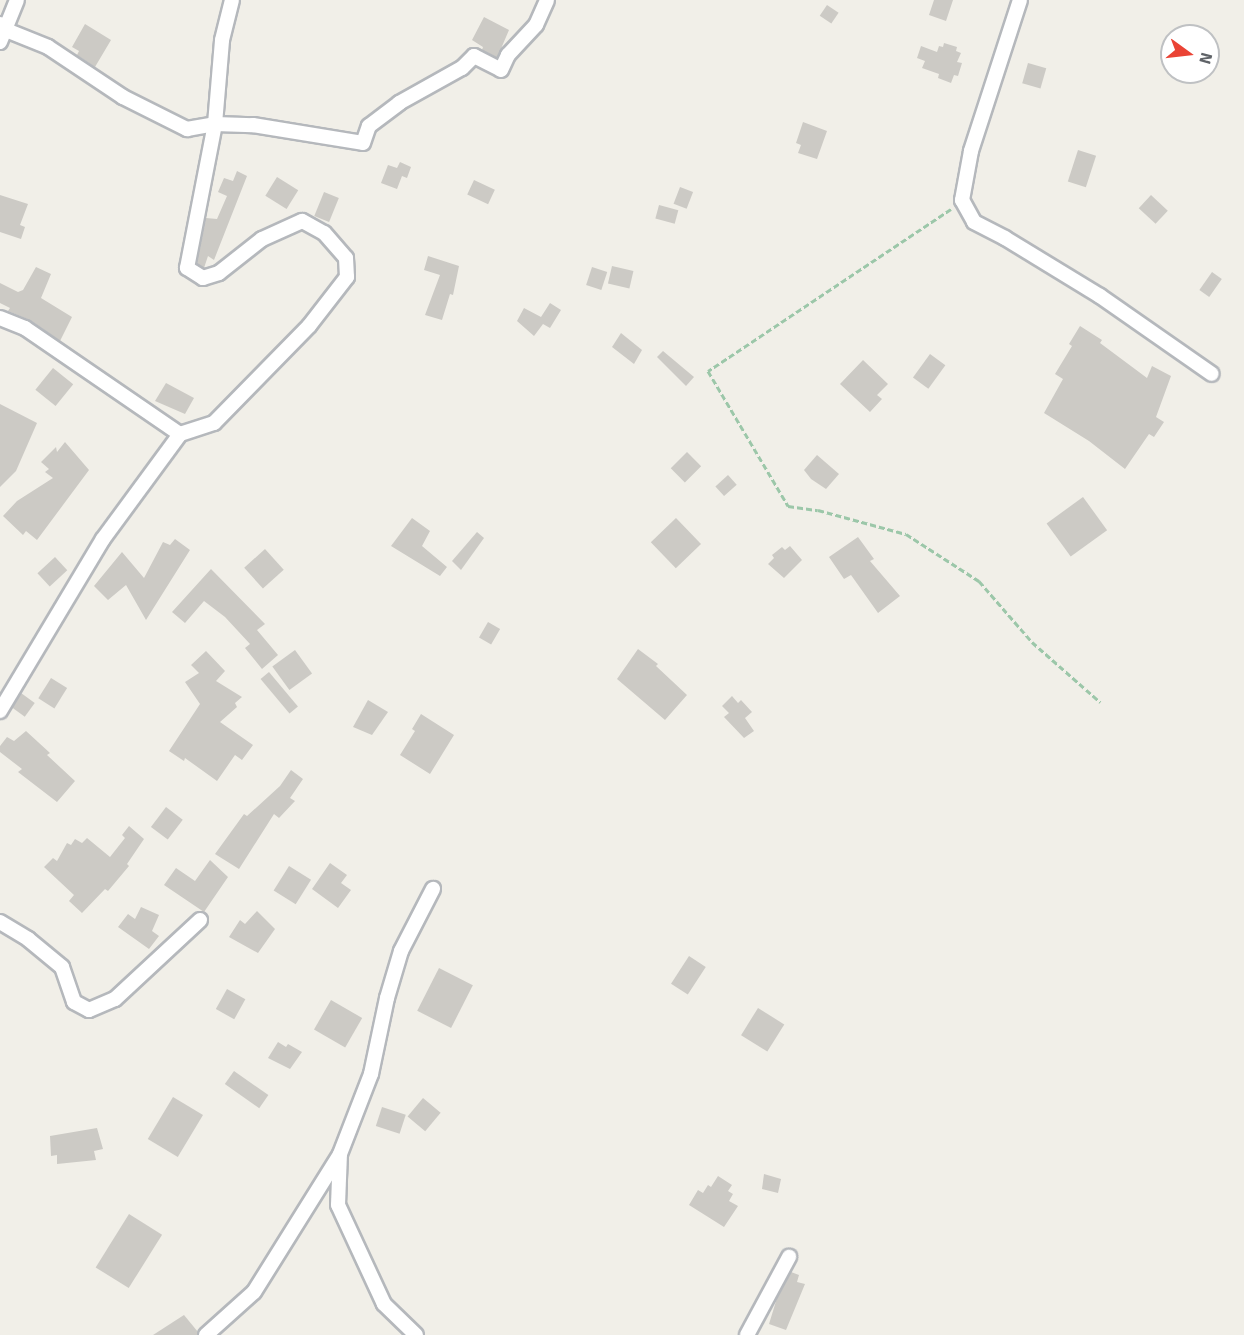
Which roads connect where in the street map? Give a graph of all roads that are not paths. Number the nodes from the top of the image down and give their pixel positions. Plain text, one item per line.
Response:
1 (17, 0) edge
2 (232, 0) edge
3 (547, 0) edge
4 (1020, 0) edge
5 (2, 32) edge
6 (215, 124) junction
7 (0, 318) edge
8 (1212, 374) dead end
9 (180, 434) junction
10 (0, 711) edge
11 (434, 889) dead end
12 (200, 920) dead end
13 (0, 922) edge
14 (340, 1154) junction
15 (789, 1257) dead end
16 (206, 1335) edge
17 (416, 1335) edge
18 (747, 1335) edge

1 - 5 street
2 - 6 street
3 - 6 street
4 - 8 street
5 - 6 street
6 - 9 street
7 - 9 street
9 - 10 street
11 - 14 street
12 - 13 street
14 - 16 street
14 - 17 street
15 - 18 street

